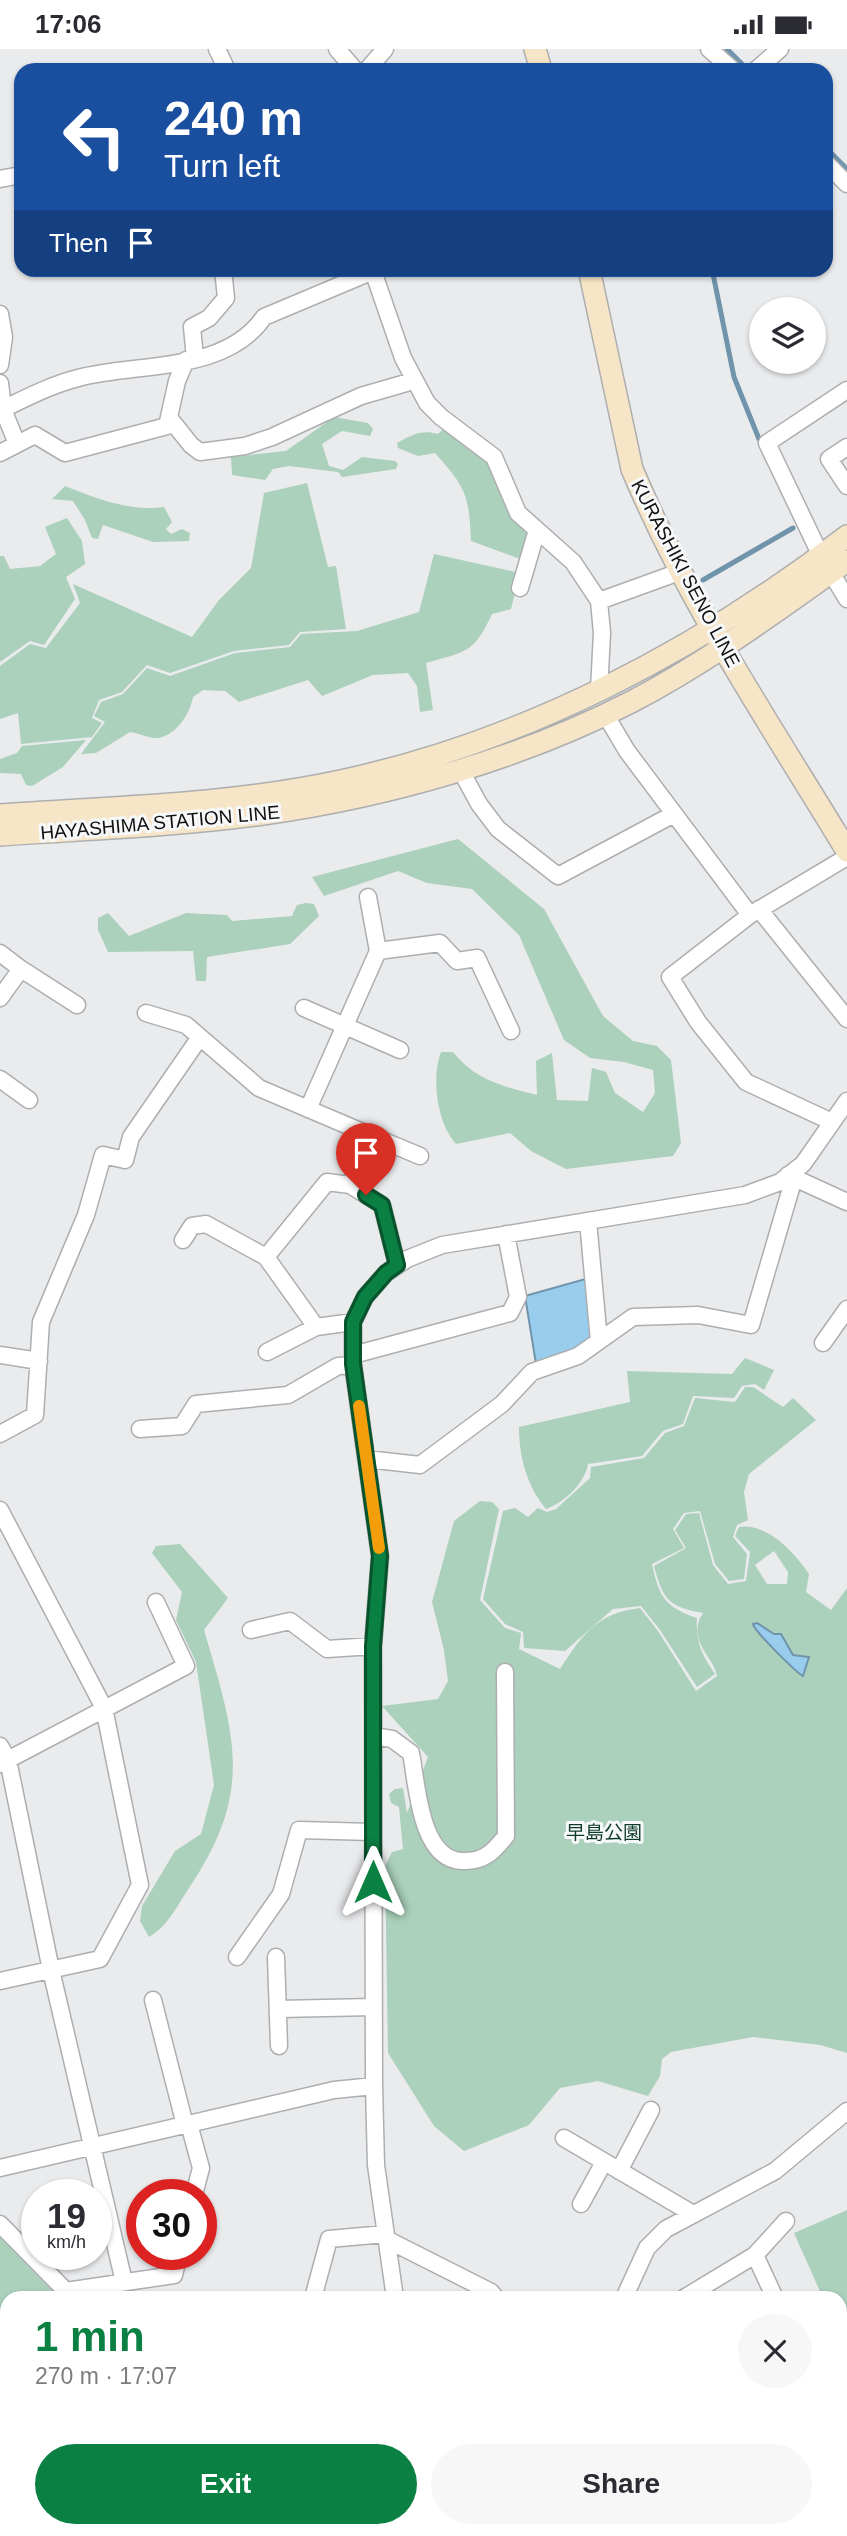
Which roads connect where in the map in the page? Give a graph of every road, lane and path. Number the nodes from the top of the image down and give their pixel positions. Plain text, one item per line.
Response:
1 (337, 49) edge
2 (385, 49) edge
3 (709, 49) edge
4 (780, 49) edge
5 (349, 63) edge
6 (373, 63) edge
7 (725, 63) edge
8 (764, 63) edge
9 (833, 170) edge
10 (847, 184) edge
11 (224, 277) edge
12 (356, 277) edge
13 (372, 277) edge
14 (591, 277) edge
15 (0, 314) edge
16 (191, 359) junction
17 (0, 365) edge
18 (413, 381) junction
19 (0, 383) edge
20 (847, 390) edge
21 (3, 409) junction
22 (171, 420) junction
23 (17, 445) junction
24 (847, 447) edge
25 (0, 453) edge
26 (847, 487) edge
27 (537, 530) junction
28 (847, 536) edge
29 (833, 563) edge
30 (682, 571) junction
31 (520, 588) dead end
32 (847, 600) edge
33 (599, 601) junction
34 (712, 630) junction
35 (724, 648) junction
36 (599, 690) junction
37 (605, 714) junction
38 (460, 769) junction
39 (674, 814) junction
40 (0, 815) edge
41 (0, 835) edge
42 (847, 851) edge
43 (847, 857) edge
44 (368, 897) dead end
45 (754, 912) junction
46 (378, 951) junction
47 (0, 953) edge
48 (21, 969) junction
49 (0, 998) edge
50 (77, 1006) dead end
51 (304, 1008) dead end
52 (146, 1013) dead end
53 (847, 1019) edge
54 (345, 1026) junction
55 (511, 1031) dead end
56 (200, 1037) junction
57 (400, 1050) dead end
58 (0, 1079) edge
59 (29, 1100) dead end
60 (847, 1101) edge
61 (308, 1109) junction
62 (832, 1122) junction
63 (372, 1136) junction
64 (420, 1156) dead end
65 (791, 1177) junction
66 (349, 1185) junction
67 (847, 1202) edge
68 (589, 1221) junction
69 (506, 1234) junction
70 (183, 1240) dead end
71 (266, 1257) junction
72 (397, 1265) junction
73 (847, 1309) edge
74 (353, 1322) junction
75 (316, 1327) junction
76 (599, 1341) junction
77 (823, 1343) dead end
78 (267, 1352) dead end
79 (0, 1355) edge
80 (353, 1360) junction
81 (39, 1361) junction
82 (140, 1429) dead end
83 (0, 1434) edge
84 (367, 1459) junction
85 (0, 1510) edge
86 (156, 1602) dead end
87 (251, 1630) dead end
88 (373, 1646) junction
89 (505, 1672) dead end
90 (104, 1708) junction
91 (373, 1736) junction
92 (3, 1757) edge
93 (373, 1832) junction
94 (237, 1957) dead end
95 (276, 1957) dead end
96 (51, 1970) junction
97 (0, 1981) edge
98 (153, 2000) dead end
99 (373, 2007) junction
100 (278, 2009) junction
101 (279, 2046) dead end
102 (374, 2086) junction
103 (652, 2110) dead end
104 (847, 2111) edge
105 (187, 2124) junction
106 (564, 2138) dead end
107 (92, 2146) junction
108 (604, 2162) junction
109 (0, 2168) edge
110 (620, 2171) junction
111 (198, 2179) edge
112 (581, 2204) dead end
113 (693, 2214) junction
114 (786, 2221) dead end
115 (0, 2224) edge
116 (386, 2236) junction
117 (755, 2255) junction
118 (175, 2270) edge
119 (124, 2282) junction
120 (315, 2291) edge
121 (394, 2291) edge
122 (489, 2291) edge
123 (627, 2291) edge
124 (696, 2291) edge
125 (772, 2291) edge

1 - 5 street
2 - 6 street
3 - 7 street
4 - 8 street
9 - 10 street
11 - 16 street
12 - 16 street
13 - 18 street
14 - 30 main road, KURASHIKI SENO LINE
15 - 17 street
16 - 21 street
16 - 22 street
18 - 22 street
18 - 27 street
19 - 21 street
20 - 29 street
21 - 23 street
22 - 23 street
23 - 25 street
24 - 26 street
27 - 31 street
27 - 33 street
28 - 29 main road, HAYASHIMA STATION LINE
29 - 32 street
29 - 34 main road, HAYASHIMA STATION LINE
29 - 35 main road, HAYASHIMA STATION LINE
30 - 33 street
30 - 34 main road, KURASHIKI SENO LINE
33 - 36 street
34 - 35 main road, KURASHIKI SENO LINE
34 - 36 main road, HAYASHIMA STATION LINE
35 - 37 main road, HAYASHIMA STATION LINE
35 - 42 main road, KURASHIKI SENO LINE
36 - 40 main road, HAYASHIMA STATION LINE
37 - 38 main road, HAYASHIMA STATION LINE
37 - 39 street
38 - 39 street
38 - 41 main road, HAYASHIMA STATION LINE
39 - 45 street
43 - 45 street
44 - 46 street
45 - 53 street
45 - 62 street
46 - 54 street
46 - 55 street
47 - 48 street
48 - 49 street
48 - 50 street
51 - 54 street
52 - 56 street
54 - 57 street
54 - 61 street
56 - 61 street
56 - 81 street
58 - 59 street
60 - 62 street
61 - 63 street
62 - 65 street
63 - 64 street
63 - 66 street
65 - 67 street
65 - 68 street
65 - 76 street
66 - 71 street
66 - 72 street
68 - 69 street
68 - 76 street
69 - 72 street
69 - 80 street
70 - 71 street
71 - 75 street
72 - 74 street
73 - 77 street
74 - 75 street
74 - 80 street
75 - 78 street
76 - 84 street
79 - 81 street
80 - 82 street
80 - 84 street
81 - 83 street
84 - 88 street
85 - 90 street
86 - 90 street
87 - 88 street
88 - 91 street
89 - 91 street
90 - 92 street
90 - 96 street
91 - 93 street
92 - 96 street
93 - 94 street
93 - 99 street
95 - 100 street
96 - 97 street
96 - 107 street
98 - 105 street
99 - 100 street
99 - 102 street
100 - 101 street
102 - 105 street
102 - 116 street
103 - 110 street
104 - 113 street
105 - 107 street
105 - 111 street
106 - 108 street
107 - 109 street
107 - 119 street
108 - 110 street
108 - 112 street
110 - 113 street
113 - 123 street
114 - 117 street
115 - 119 street
116 - 120 street
116 - 121 street
116 - 122 street
117 - 124 street
117 - 125 street
118 - 119 street

